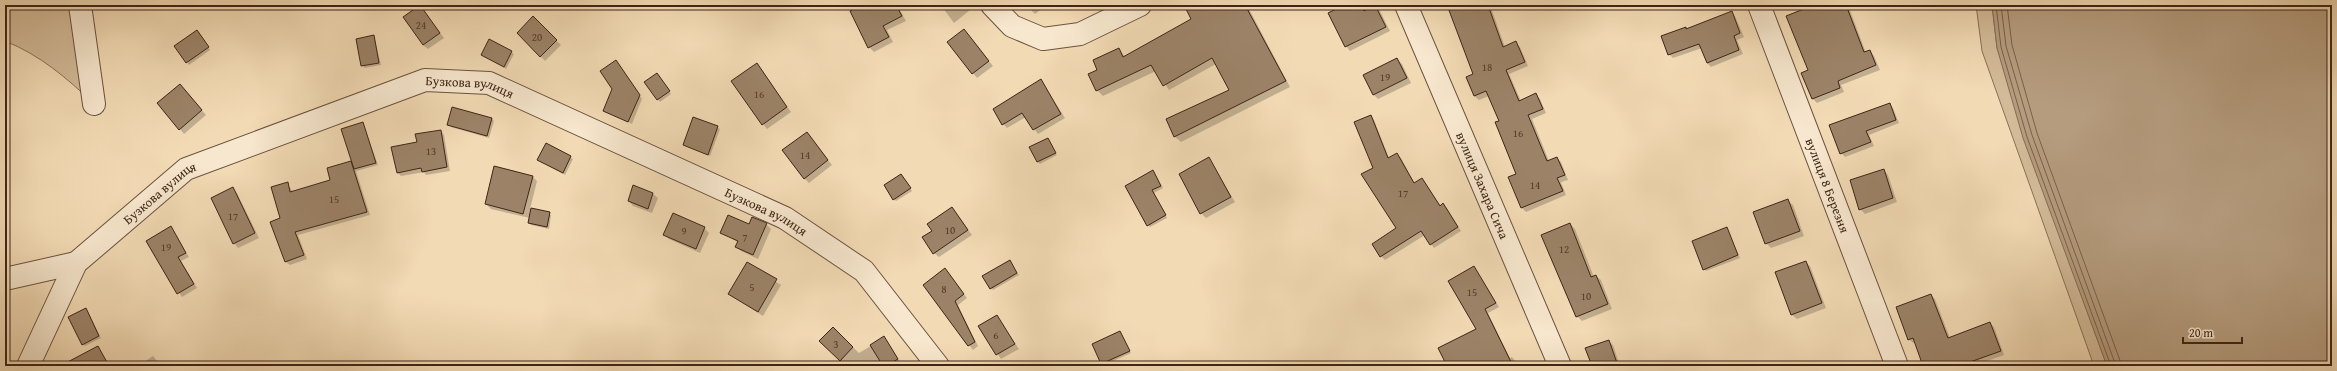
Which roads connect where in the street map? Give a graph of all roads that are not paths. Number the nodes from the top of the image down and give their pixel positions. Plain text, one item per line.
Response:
1 (80, 5) edge
2 (992, 5) edge
3 (1140, 5) edge
4 (1406, 5) edge
5 (1760, 5) edge
6 (94, 104) dead end
7 (76, 263) junction
8 (5, 279) edge
9 (28, 366) edge
10 (938, 366) edge
11 (1560, 366) edge
12 (1897, 366) edge

1 - 6 street
2 - 3 street
4 - 11 street, вулиця Захара Сича
5 - 12 street, вулиця 8 Березня
7 - 8 street
7 - 9 street, Бузкова вулиця
7 - 10 street, Бузкова вулиця

